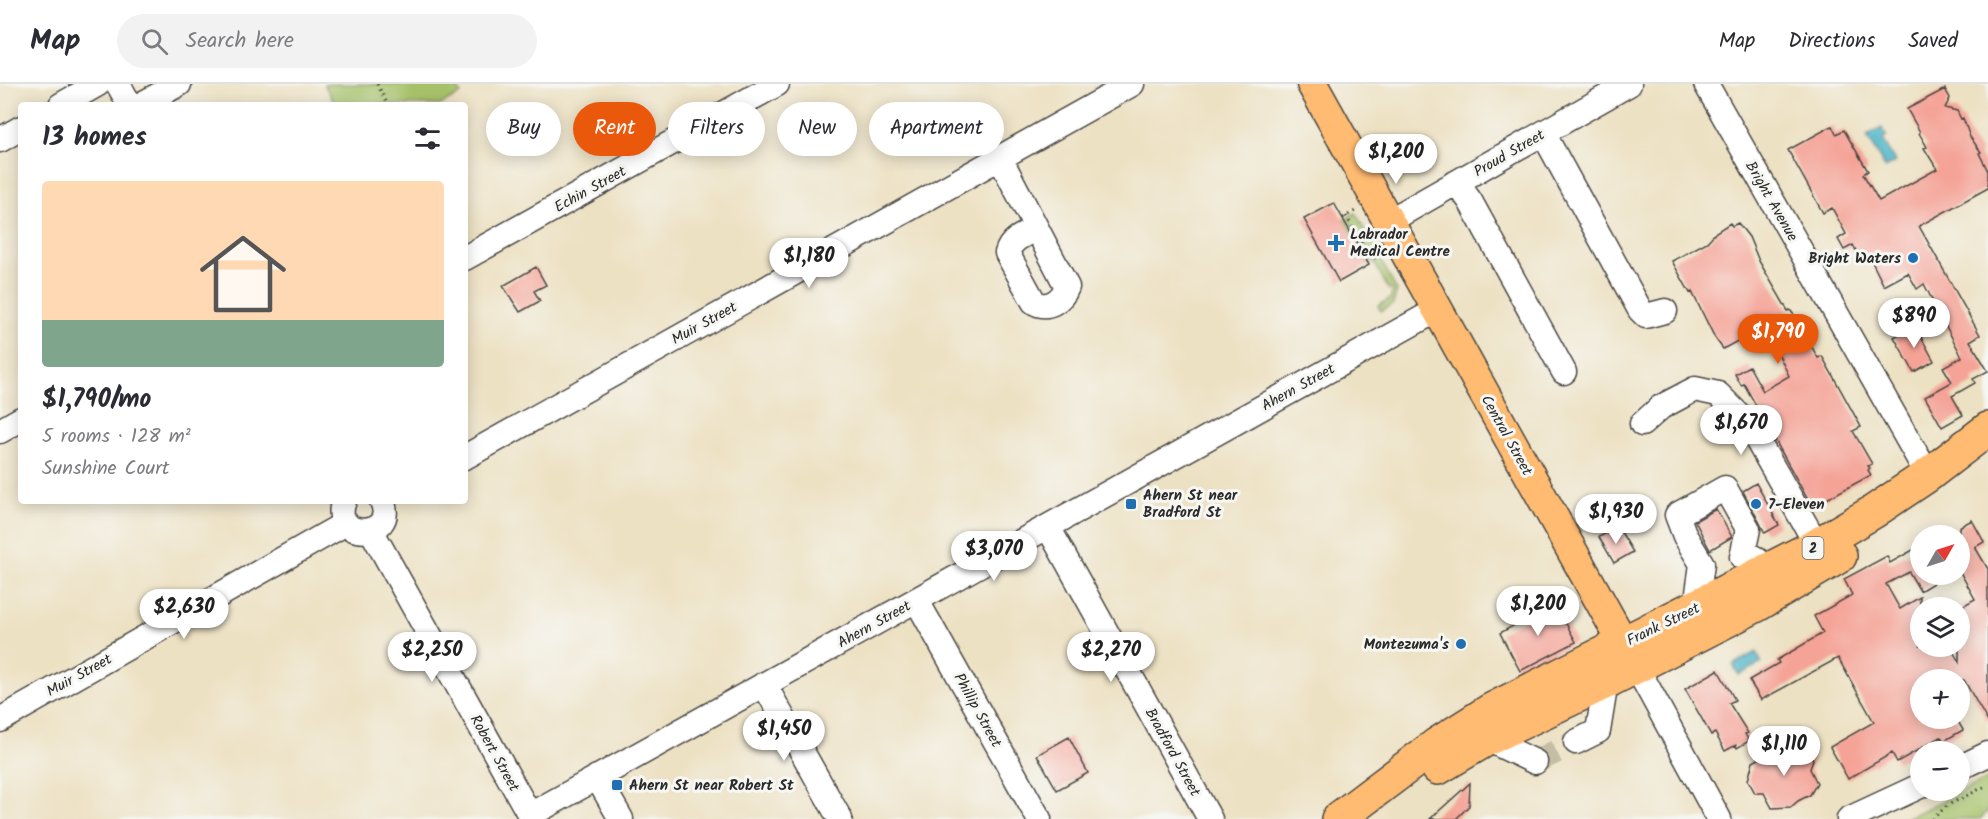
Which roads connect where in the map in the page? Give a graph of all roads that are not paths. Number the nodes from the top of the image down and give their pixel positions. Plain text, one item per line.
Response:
1 (98, 84) edge
2 (118, 84) edge
3 (179, 84) edge
4 (777, 84) edge
5 (1132, 84) edge
6 (1312, 84) edge
7 (1629, 84) edge
8 (1706, 84) edge
9 (66, 102) edge
10 (128, 102) edge
11 (146, 102) edge
12 (18, 130) edge
13 (1543, 133) junction
14 (0, 140) edge
15 (1000, 158) junction
16 (1454, 184) junction
17 (1389, 221) junction
18 (1036, 229) dead end
19 (468, 256) edge
20 (1437, 310) junction
21 (1665, 311) dead end
22 (1564, 372) dead end
23 (18, 421) edge
24 (1642, 424) dead end
25 (1988, 429) edge
26 (0, 431) edge
27 (1988, 454) edge
28 (468, 455) edge
29 (1928, 475) junction
30 (384, 504) edge
31 (345, 512) edge
32 (1048, 527) junction
33 (371, 530) junction
34 (1817, 546) junction
35 (1771, 570) junction
36 (917, 601) junction
37 (1696, 607) junction
38 (1630, 655) junction
39 (1606, 682) junction
40 (764, 684) junction
41 (0, 720) edge
42 (1487, 740) junction
43 (1576, 742) tunnel mouth
44 (1988, 754) edge
45 (1535, 762) dead end
46 (1970, 763) edge
47 (597, 777) junction
48 (1910, 791) edge
49 (531, 817) edge
50 (621, 819) edge
51 (840, 819) edge
52 (1039, 819) edge
53 (1210, 819) edge
54 (1338, 819) edge
55 (1369, 819) edge
56 (1719, 819) edge
57 (1849, 819) edge

1 - 9 street
2 - 10 street
3 - 11 street
4 - 19 street, Echin Street
5 - 15 street, Muir Street
6 - 17 main road, Central Street
7 - 13 street, Proud Street
8 - 29 street, Bright Avenue
12 - 14 street
13 - 16 street, Proud Street
13 - 21 street
15 - 18 street
15 - 28 street, Muir Street
16 - 17 street, Proud Street
16 - 22 street
17 - 20 main road, Central Street
20 - 32 street, Ahern Street
20 - 38 main road, Central Street
23 - 26 street
24 - 34 street
25 - 29 highway, Frank Street / 2
27 - 38 highway, Frank Street / 2
29 - 34 highway, Frank Street / 2
30 - 33 street
31 - 33 street
31 - 41 street, Muir Street
32 - 36 street, Ahern Street
32 - 53 street, Bradford Street
33 - 49 street, Robert Street
34 - 35 highway, Frank Street / 2
35 - 37 highway, Frank Street / 2
35 - 37 street
36 - 40 street, Ahern Street
36 - 52 street, Phillip Street
37 - 38 highway, Frank Street / 2
38 - 39 highway, Frank Street / 2
38 - 54 highway, Frank Street / 2
38 - 56 street, Central Street
39 - 42 highway, Frank Street / 2
39 - 43 street
40 - 47 street, Ahern Street
40 - 51 street
42 - 45 street
42 - 55 highway, Frank Street / 2
44 - 46 street
47 - 49 street, Ahern Street
47 - 50 street
48 - 57 street

